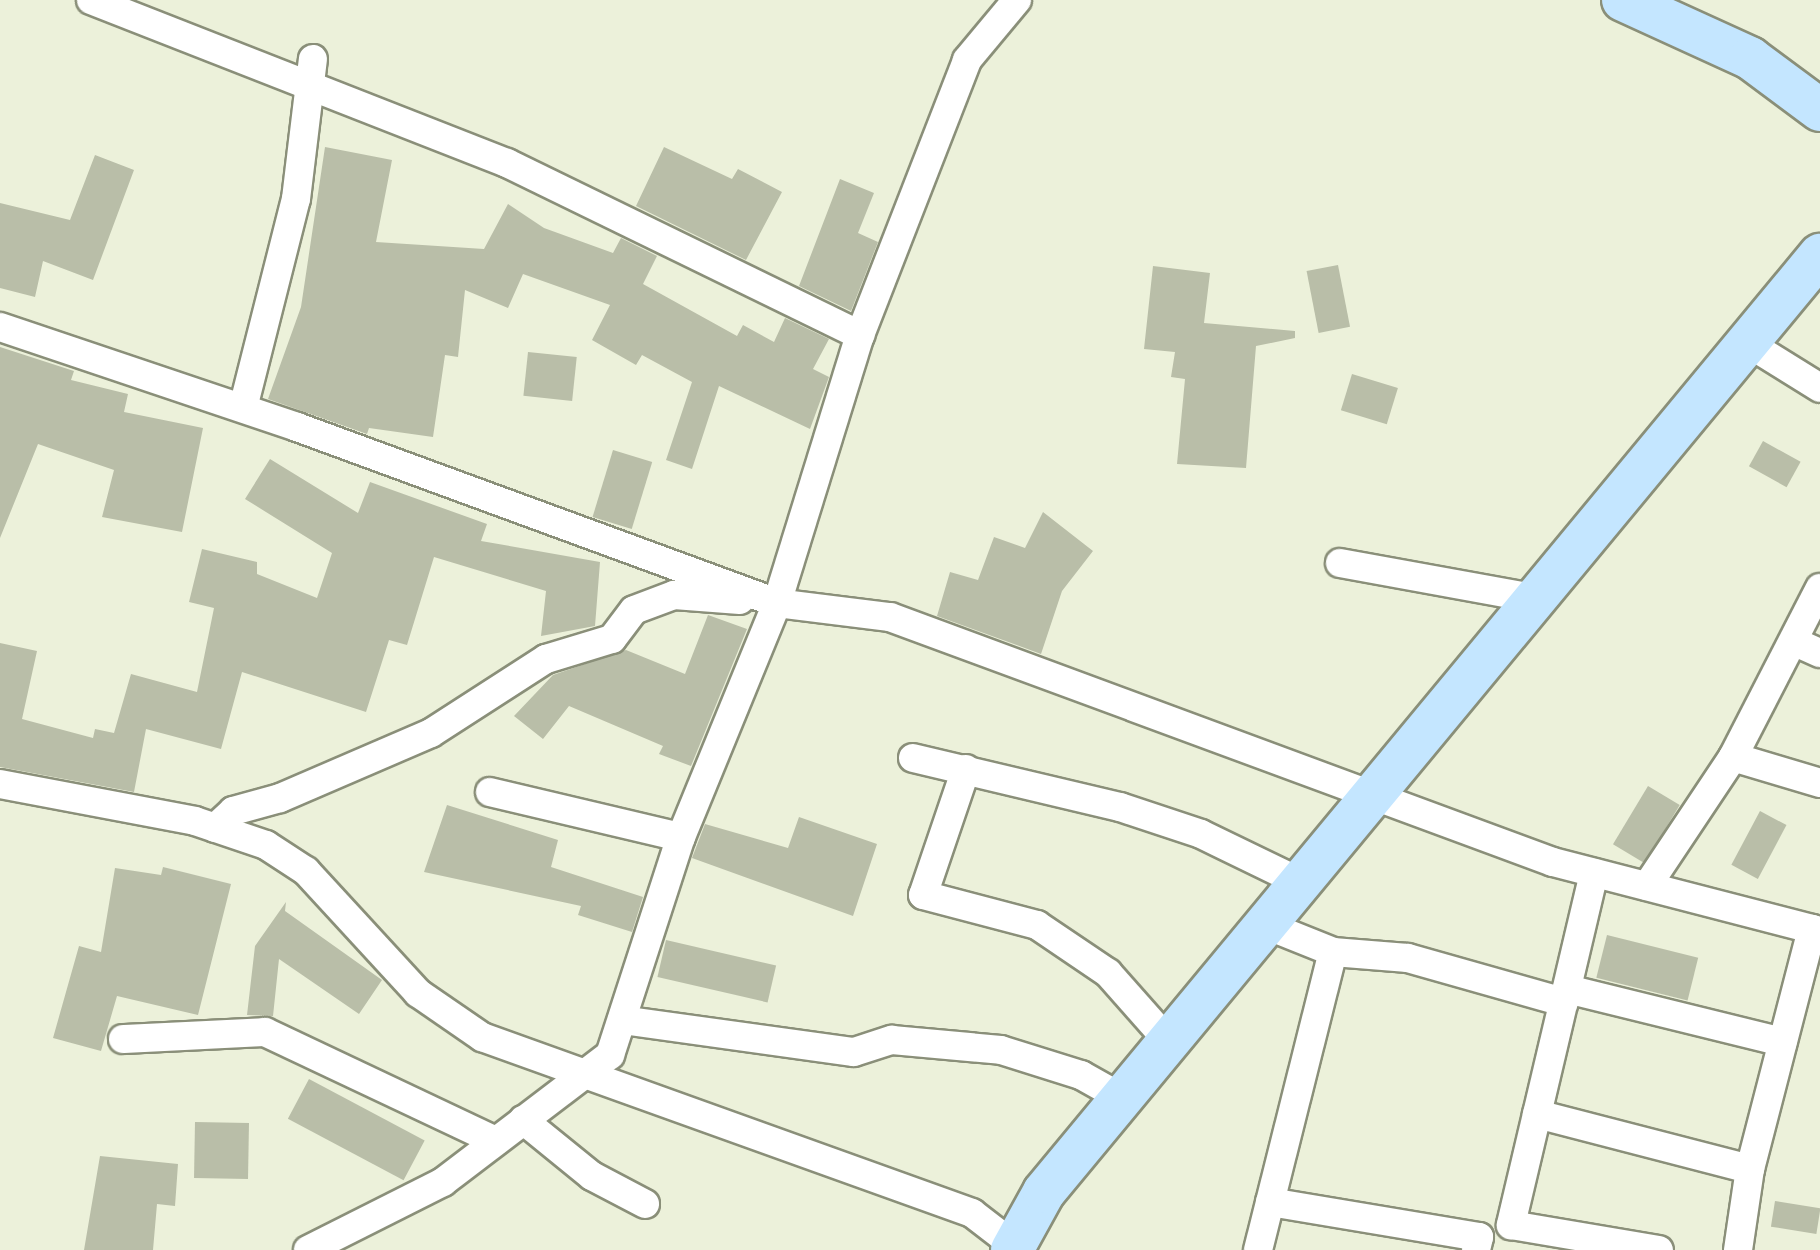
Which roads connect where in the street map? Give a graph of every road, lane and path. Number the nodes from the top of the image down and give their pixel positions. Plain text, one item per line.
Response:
1 (91, 0) edge
2 (1017, 0) edge
3 (1623, 0) edge
4 (312, 72) junction
5 (1820, 110) edge
6 (1820, 255) edge
7 (0, 326) edge
8 (860, 335) junction
9 (1751, 345) junction
10 (1820, 388) edge
11 (243, 408) junction
12 (1340, 564) dead end
13 (1820, 588) edge
14 (1538, 599) junction
15 (777, 603) junction
16 (1808, 648) edge
17 (1733, 757) junction
18 (912, 758) dead end
19 (966, 769) junction
20 (1820, 782) edge
21 (0, 784) edge
22 (490, 792) dead end
23 (1372, 799) junction
24 (216, 828) junction
25 (681, 837) junction
26 (1594, 873) junction
27 (1302, 883) junction
28 (1647, 886) junction
29 (1266, 925) junction
30 (1816, 930) edge
31 (1333, 952) junction
32 (1565, 995) junction
33 (622, 1020) junction
34 (123, 1039) dead end
35 (1169, 1042) junction
36 (1783, 1042) junction
37 (579, 1076) junction
38 (1122, 1098) junction
39 (1537, 1114) junction
40 (523, 1120) junction
41 (496, 1141) junction
42 (1750, 1169) junction
43 (1270, 1202) junction
44 (645, 1204) dead end
45 (308, 1250) edge
46 (1016, 1250) edge
47 (1258, 1250) edge
48 (1476, 1250) edge
49 (1659, 1250) edge
50 (1738, 1250) edge

1 - 4 street
2 - 8 street
3 - 5 main road
4 - 8 street
4 - 11 street
6 - 9 main road
7 - 11 street
8 - 15 street
9 - 10 street
9 - 14 main road
11 - 15 street
12 - 14 street
13 - 16 street
14 - 23 main road
15 - 23 street
15 - 24 street
15 - 25 street
16 - 17 street
17 - 20 street
17 - 28 street
18 - 19 street
19 - 27 street
19 - 35 street
21 - 24 street
22 - 25 street
23 - 26 street
23 - 27 main road
24 - 37 street
25 - 33 street
26 - 28 street
26 - 32 street
27 - 29 main road
28 - 30 street
29 - 31 street
29 - 35 main road
30 - 36 street
31 - 32 street
31 - 43 street
32 - 36 street
32 - 39 street
33 - 37 street
33 - 38 street
34 - 41 street
35 - 38 main road
36 - 42 street
37 - 40 street
37 - 46 street
38 - 46 main road
39 - 42 street
39 - 49 street
40 - 41 street
40 - 44 street
41 - 45 street
42 - 50 street
43 - 47 street
43 - 48 street

